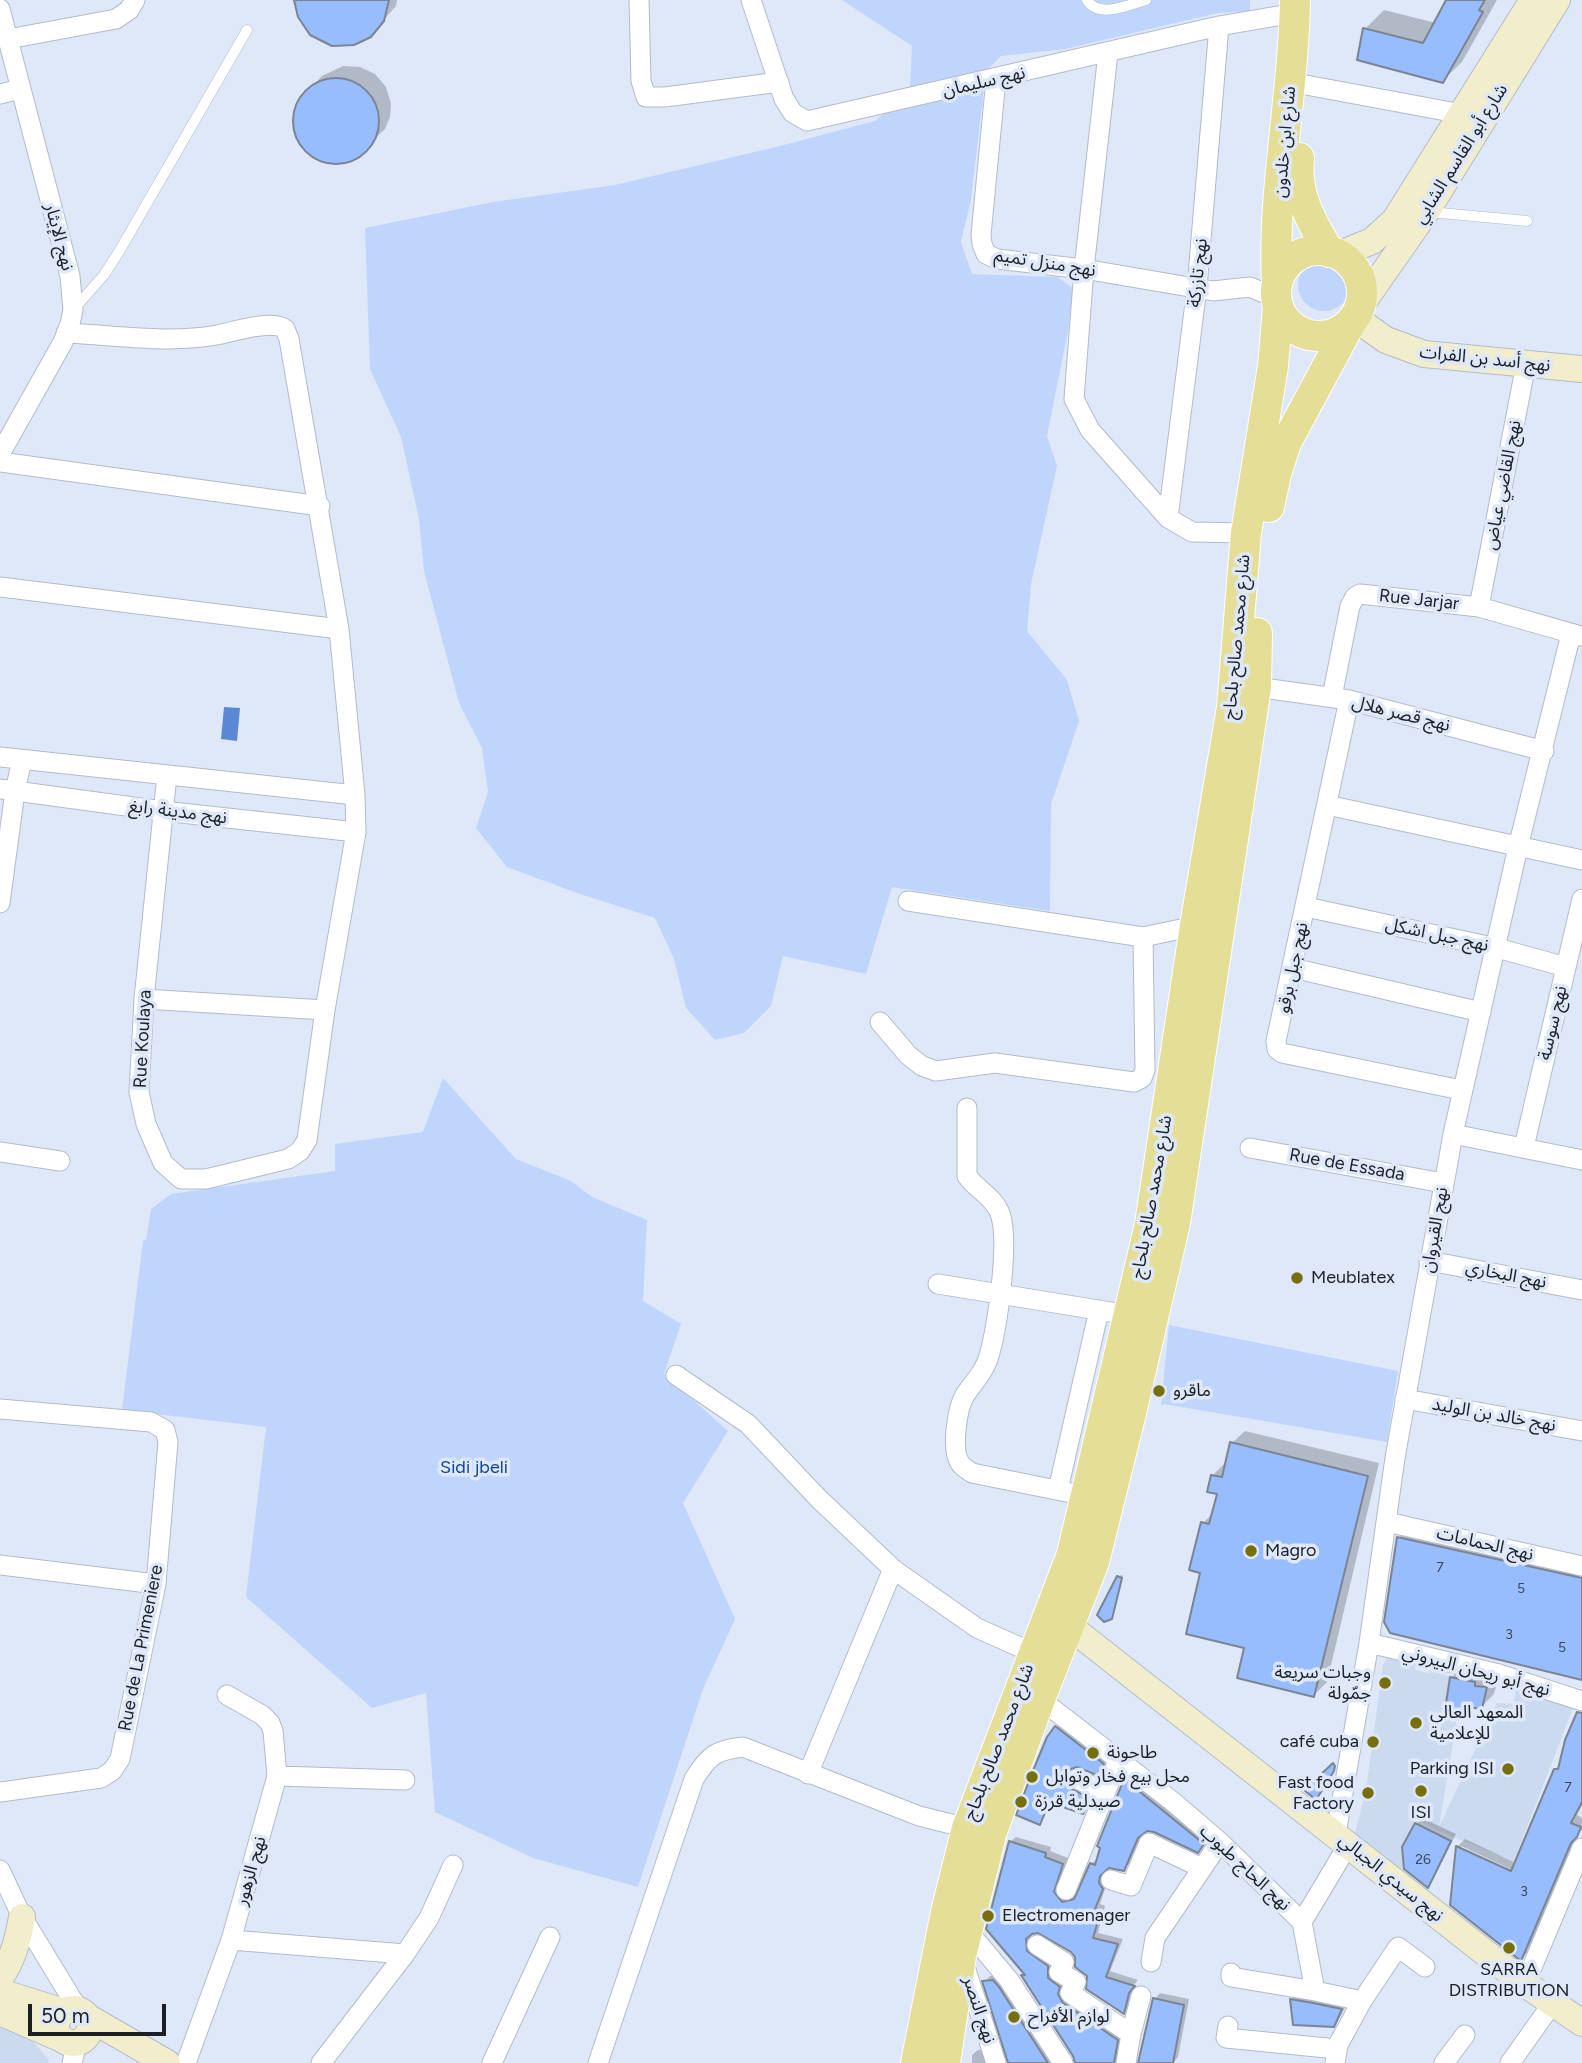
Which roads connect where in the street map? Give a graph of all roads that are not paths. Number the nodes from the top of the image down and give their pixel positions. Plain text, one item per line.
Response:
1 (135, 0) edge
2 (639, 0) edge
3 (751, 0) edge
4 (1087, 0) edge
5 (1146, 0) edge
6 (1533, 0) edge
7 (1557, 0) edge
8 (1298, 3) edge
9 (0, 9) edge
10 (1219, 26) junction
11 (247, 30) dead end
12 (8, 39) junction
13 (1108, 53) junction
14 (996, 79) junction
15 (779, 82) junction
16 (1307, 85) junction
17 (20, 89) junction
18 (0, 94) edge
19 (1462, 114) junction
20 (1426, 212) junction
21 (1527, 221) dead end
22 (1334, 253) junction
23 (1084, 269) junction
24 (1197, 287) junction
25 (1277, 297) junction
26 (73, 310) junction
27 (1356, 315) junction
28 (66, 332) junction
29 (1526, 364) junction
30 (1582, 369) edge
31 (0, 454) edge
32 (0, 462) edge
33 (320, 506) junction
34 (1168, 518) junction
35 (1246, 533) junction
36 (0, 587) edge
37 (1479, 607) junction
38 (339, 629) junction
39 (1576, 635) edge
40 (1255, 687) junction
41 (1340, 699) junction
42 (1544, 751) junction
43 (0, 757) edge
44 (22, 760) junction
45 (167, 775) junction
46 (8, 790) edge
47 (355, 795) junction
48 (1327, 805) junction
49 (163, 811) junction
50 (356, 832) junction
51 (1518, 847) junction
52 (1582, 860) edge
53 (1582, 899) edge
54 (908, 901) dead end
55 (0, 903) edge
56 (1306, 907) junction
57 (1580, 920) edge
58 (1195, 926) junction
59 (1143, 937) junction
60 (1497, 948) junction
61 (1566, 967) junction
62 (1293, 968) junction
63 (144, 999) junction
64 (325, 1010) junction
65 (1481, 1012) junction
66 (880, 1023) dead end
67 (1461, 1090) junction
68 (967, 1108) dead end
69 (1452, 1134) junction
70 (1524, 1147) junction
71 (1250, 1148) dead end
72 (0, 1152) edge
73 (1582, 1160) edge
74 (60, 1161) dead end
75 (1443, 1183) junction
76 (1429, 1261) junction
77 (938, 1284) dead end
78 (1582, 1290) edge
79 (1000, 1294) junction
80 (1099, 1310) junction
81 (1134, 1331) junction
82 (676, 1375) dead end
83 (1405, 1399) junction
84 (0, 1409) edge
85 (1582, 1431) edge
86 (1072, 1493) junction
87 (1387, 1522) junction
88 (0, 1566) edge
89 (1582, 1566) edge
90 (893, 1569) junction
91 (156, 1584) junction
92 (1069, 1626) junction
93 (1369, 1643) junction
94 (1033, 1653) junction
95 (226, 1695) dead end
96 (1040, 1699) junction
97 (1582, 1701) edge
98 (1118, 1761) junction
99 (808, 1774) junction
100 (277, 1776) junction
101 (1077, 1779) dead end
102 (405, 1780) dead end
103 (0, 1792) edge
104 (1104, 1792) junction
105 (967, 1828) junction
106 (1342, 1839) junction
107 (1220, 1842) junction
108 (1582, 1847) edge
109 (453, 1865) dead end
110 (1202, 1868) junction
111 (0, 1870) edge
112 (1111, 1880) dead end
113 (1066, 1890) dead end
114 (22, 1917) junction
115 (1302, 1922) junction
116 (551, 1937) dead end
117 (231, 1940) junction
118 (965, 1944) junction
119 (1037, 1945) dead end
120 (405, 1954) junction
121 (1151, 1962) dead end
122 (1425, 1967) dead end
123 (1231, 1973) dead end
124 (0, 1978) edge
125 (1525, 1984) junction
126 (1315, 1991) junction
127 (0, 1992) edge
128 (1141, 1996) dead end
129 (1362, 2001) junction
130 (1552, 2004) junction
131 (0, 2012) edge
132 (1582, 2023) edge
133 (1228, 2026) dead end
134 (75, 2032) edge
135 (1131, 2034) junction
136 (1465, 2035) dead end
137 (1336, 2056) edge
138 (153, 2063) edge
139 (167, 2063) edge
140 (186, 2063) edge
141 (321, 2063) edge
142 (492, 2063) edge
143 (598, 2063) edge
144 (916, 2063) edge
145 (945, 2063) edge
146 (996, 2063) edge
147 (1063, 2063) edge
148 (1126, 2063) edge
149 (1444, 2063) edge
150 (1510, 2063) edge

1 - 12 street
2 - 15 street
3 - 15 street, نهج سليمان
4 - 5 lane
6 - 19 street, شارع أبو القاسم الشابي
7 - 20 street, شارع أبو القاسم الشابي
8 - 10 street, نهج سليمان
8 - 16 main road, شارع ابن خلدون
8 - 25 main road, شارع ابن خلدون
9 - 12 street, نهج الإيثار
10 - 13 street, نهج سليمان
10 - 24 street, نهج تازركة
11 - 26 lane
12 - 17 street, نهج الإيثار
13 - 14 street, نهج سليمان
13 - 23 street
14 - 15 street, نهج سليمان
14 - 23 street, نهج منزل تميم
16 - 19 street
16 - 22 main road, شارع ابن خلدون
17 - 18 street
17 - 26 street, نهج الإيثار
19 - 22 street, شارع أبو القاسم الشابي
20 - 21 lane
20 - 27 street, شارع أبو القاسم الشابي
22 - 25 main road
22 - 27 main road
23 - 24 street, نهج منزل تميم
23 - 34 street
24 - 25 street, نهج منزل تميم
24 - 34 street, نهج تازركة
25 - 27 main road
25 - 35 main road, شارع محمد صالح بلحاج
26 - 28 street, نهج الإيثار
27 - 29 street, نهج أسد بن الفرات
27 - 40 main road, شارع محمد صالح بلحاج
28 - 31 street, نهج الإيثار
28 - 33 street, Rue Koulaya
29 - 30 street, نهج أسد بن الفرات
29 - 37 street, نهج القاضي عياض
32 - 33 street
33 - 38 street, Rue Koulaya
34 - 35 street
35 - 58 main road, شارع محمد صالح بلحاج
36 - 38 street
37 - 39 street, Rue Jarjar
37 - 41 street, Rue Jarjar
38 - 47 street, Rue Koulaya
39 - 42 street, نهج القيروان
40 - 41 street, نهج قصر هلال
40 - 81 main road, شارع محمد صالح بلحاج
41 - 42 street, نهج قصر هلال
41 - 48 street, نهج جبل برقو
42 - 51 street, نهج القيروان
43 - 44 street, نهج مدينة رابغ
44 - 45 street, نهج مدينة رابغ
44 - 46 street
45 - 47 street, نهج مدينة رابغ
45 - 49 street, Rue Koulaya
46 - 49 street, نهج مدينة رابغ
46 - 55 street
47 - 50 street, Rue Koulaya
48 - 51 street
48 - 56 street, نهج جبل برقو
49 - 50 street, نهج مدينة رابغ
49 - 63 street, Rue Koulaya
50 - 64 street, Rue Koulaya
51 - 52 street
51 - 60 street, نهج القيروان
53 - 57 street, نهج سوسة
54 - 59 street
56 - 60 street, نهج جبل اشكل
56 - 62 street, نهج جبل برقو
57 - 61 street, نهج سوسة
58 - 59 street
58 - 81 main road, شارع محمد صالح بلحاج
59 - 66 street
60 - 61 street, نهج جبل اشكل
60 - 65 street, نهج القيروان
61 - 70 street, نهج سوسة
62 - 65 street
62 - 67 street, نهج جبل برقو
63 - 64 street
63 - 64 street, Rue Koulaya
65 - 67 street, نهج القيروان
67 - 69 street, نهج القيروان
68 - 79 street
69 - 70 street
69 - 75 street, نهج القيروان
70 - 73 street
71 - 75 street, Rue de Essada
72 - 74 street
75 - 76 street, نهج القيروان
76 - 78 street, نهج البخاري
76 - 83 street, نهج القيروان
77 - 79 street
79 - 80 street
79 - 86 street
80 - 81 street
80 - 86 street
81 - 86 main road, شارع محمد صالح بلحاج
81 - 92 main road, شارع محمد صالح بلحاج
82 - 90 street
83 - 85 street, نهج خالد بن الوليد
83 - 87 street, نهج القيروان
84 - 91 street, Rue de La Primeniere
86 - 94 main road, شارع محمد صالح بلحاج
87 - 89 street, نهج الحمامات
87 - 93 street, نهج القيروان
88 - 91 street
90 - 94 street
90 - 99 street
91 - 103 street, Rue de La Primeniere
92 - 96 main road, شارع محمد صالح بلحاج
92 - 106 street, نهج سيدي الجبالي
93 - 97 street, نهج أبو ريحان البيروني
93 - 106 street, نهج القيروان
94 - 105 main road, شارع محمد صالح بلحاج
95 - 100 street, نهج الزهور
96 - 98 street, نهج الحاج طبوب
96 - 118 main road, شارع محمد صالح بلحاج
98 - 104 street
98 - 107 street, نهج الحاج طبوب
99 - 105 street
99 - 143 street
100 - 102 street
100 - 117 street, نهج الزهور
101 - 104 street
104 - 113 street
105 - 144 main road, شارع محمد صالح بلحاج
106 - 115 street
106 - 125 street, نهج سيدي الجبالي
107 - 110 street
107 - 115 street, نهج الحاج طبوب
108 - 125 street
109 - 120 street
110 - 112 street
110 - 121 street
111 - 114 street
114 - 124 street
114 - 134 street
115 - 126 street, نهج الحاج طبوب
116 - 142 street
117 - 120 street
117 - 140 street, نهج الزهور
118 - 145 main road, شارع محمد صالح بلحاج
118 - 146 street, نهج النصر
118 - 147 street
119 - 135 street
120 - 141 street
122 - 129 street
123 - 126 street
125 - 130 street, نهج سيدي الجبالي
126 - 129 street
127 - 134 street
128 - 135 street
129 - 137 street
130 - 132 street, نهج سيدي الجبالي
130 - 150 street
131 - 134 street
133 - 137 street
134 - 138 street
134 - 139 street
135 - 148 street
136 - 149 street

